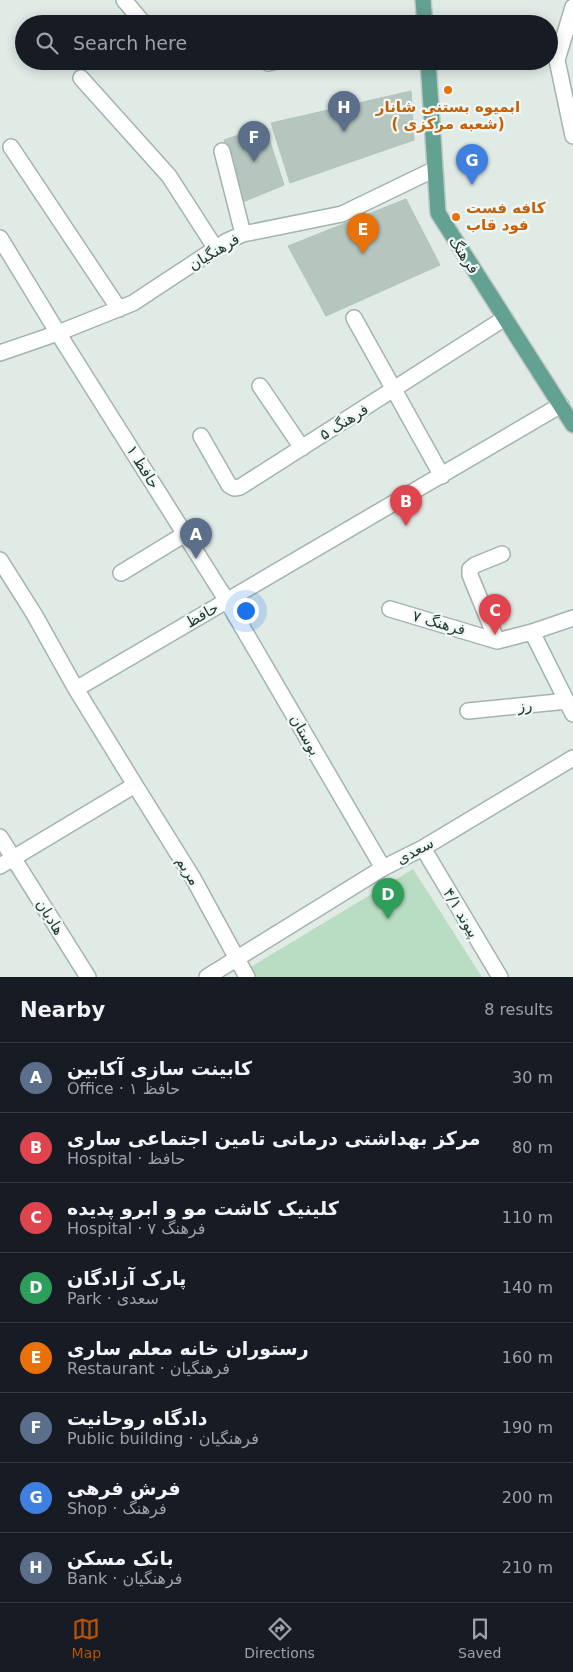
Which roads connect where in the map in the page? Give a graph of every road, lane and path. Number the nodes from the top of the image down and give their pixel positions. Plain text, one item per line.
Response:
1 (124, 0) edge
2 (424, 0) edge
3 (572, 13) edge
4 (136, 15) edge
5 (425, 15) edge
6 (558, 47) edge
7 (429, 70) edge
8 (556, 70) edge
9 (81, 78) dead end
10 (572, 129) edge
11 (11, 147) dead end
12 (222, 151) dead end
13 (435, 170) junction
14 (243, 234) junction
15 (0, 238) edge
16 (216, 249) junction
17 (119, 309) junction
18 (354, 318) dead end
19 (505, 318) junction
20 (58, 334) junction
21 (0, 353) edge
22 (260, 386) dead end
23 (395, 389) junction
24 (560, 405) junction
25 (573, 425) edge
26 (201, 436) dead end
27 (302, 448) junction
28 (442, 476) junction
29 (185, 534) junction
30 (502, 554) dead end
31 (0, 560) edge
32 (121, 573) dead end
33 (227, 601) junction
34 (390, 609) dead end
35 (573, 618) edge
36 (532, 632) junction
37 (497, 640) junction
38 (76, 689) junction
39 (570, 708) edge
40 (468, 711) dead end
41 (573, 758) edge
42 (135, 785) junction
43 (0, 837) edge
44 (422, 848) junction
45 (13, 858) junction
46 (0, 866) edge
47 (383, 868) junction
48 (236, 959) junction
49 (88, 977) edge
50 (207, 977) edge
51 (247, 977) edge
52 (500, 977) edge

1 - 4 street
2 - 5 main road
3 - 6 street
7 - 13 main road, فرهنگ
8 - 10 street
9 - 16 street
11 - 17 street
12 - 14 street
13 - 14 street, فرهنگیان
13 - 19 main road, فرهنگ
14 - 16 street, فرهنگیان
15 - 20 street, حافظ ۱
16 - 17 street, فرهنگیان
17 - 20 street, فرهنگیان
18 - 23 street
19 - 23 street, فرهنگ ۵
19 - 24 main road, فرهنگ
20 - 21 street, فرهنگیان
20 - 29 street, حافظ ۱
22 - 27 street
23 - 27 street, فرهنگ ۵
23 - 28 street
24 - 25 main road, فرهنگ
24 - 28 street, حافظ
26 - 27 street, فرهنگ ۵
28 - 33 street, حافظ
29 - 32 street
29 - 33 street, حافظ ۱
30 - 37 street
31 - 38 street
33 - 38 street, حافظ
33 - 47 street, بوستان
34 - 37 street, فرهنگ ۷
35 - 36 street, فرهنگ ۷
36 - 37 street, فرهنگ ۷
36 - 39 street
38 - 42 street
39 - 40 street, رز
41 - 44 street, سعدی
42 - 45 street
42 - 48 street, مریم
43 - 45 street, هادیان
44 - 47 street, سعدی
44 - 52 street, پیوند ۴/۱
45 - 46 street
45 - 49 street, هادیان
47 - 48 street, سعدی
48 - 50 street, سعدی
48 - 51 street, مریم

